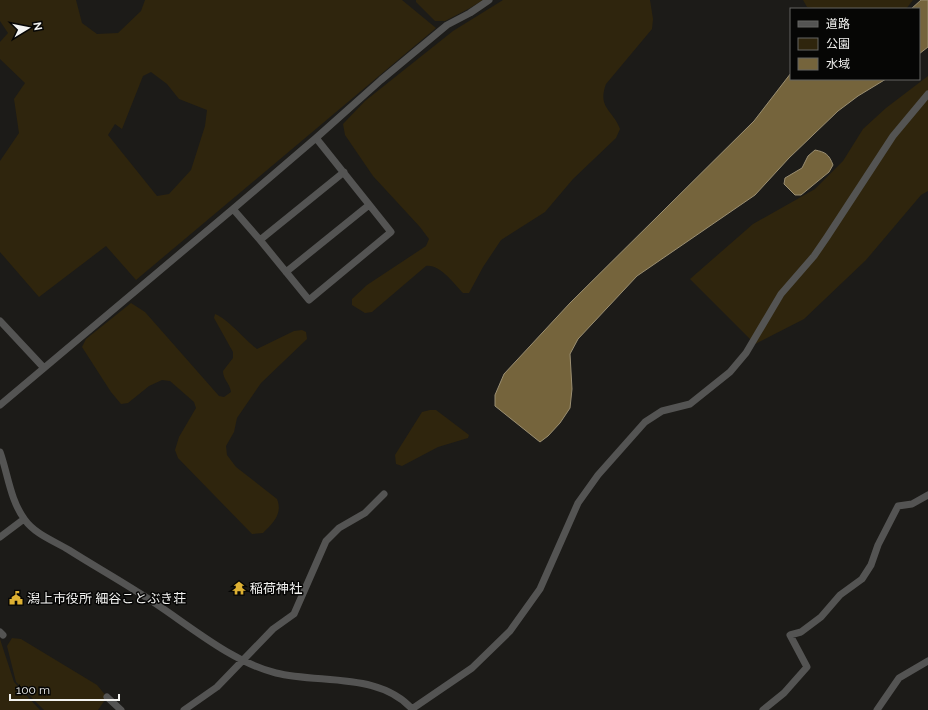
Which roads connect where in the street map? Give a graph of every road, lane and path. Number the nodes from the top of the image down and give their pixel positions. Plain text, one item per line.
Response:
1 (489, 0) edge
2 (928, 94) edge
3 (316, 138) junction
4 (344, 172) junction
5 (370, 205) junction
6 (232, 209) junction
7 (260, 240) junction
8 (286, 272) junction
9 (0, 321) edge
10 (44, 368) junction
11 (0, 405) edge
12 (0, 452) edge
13 (384, 494) dead end
14 (928, 495) edge
15 (24, 519) junction
16 (0, 537) edge
17 (243, 660) junction
18 (928, 661) edge
19 (107, 697) dead end
20 (121, 710) edge
21 (184, 710) edge
22 (412, 710) edge
23 (763, 710) edge
24 (877, 710) edge

1 - 3 street
2 - 22 street
3 - 4 street
3 - 6 street
4 - 5 street
4 - 7 street
5 - 8 street
5 - 8 street
6 - 7 street
6 - 10 street
7 - 8 street
9 - 10 street
10 - 11 street
12 - 15 street
13 - 17 street
14 - 23 street
15 - 16 street
15 - 17 street
17 - 21 street
17 - 22 street
18 - 24 street
19 - 20 street

